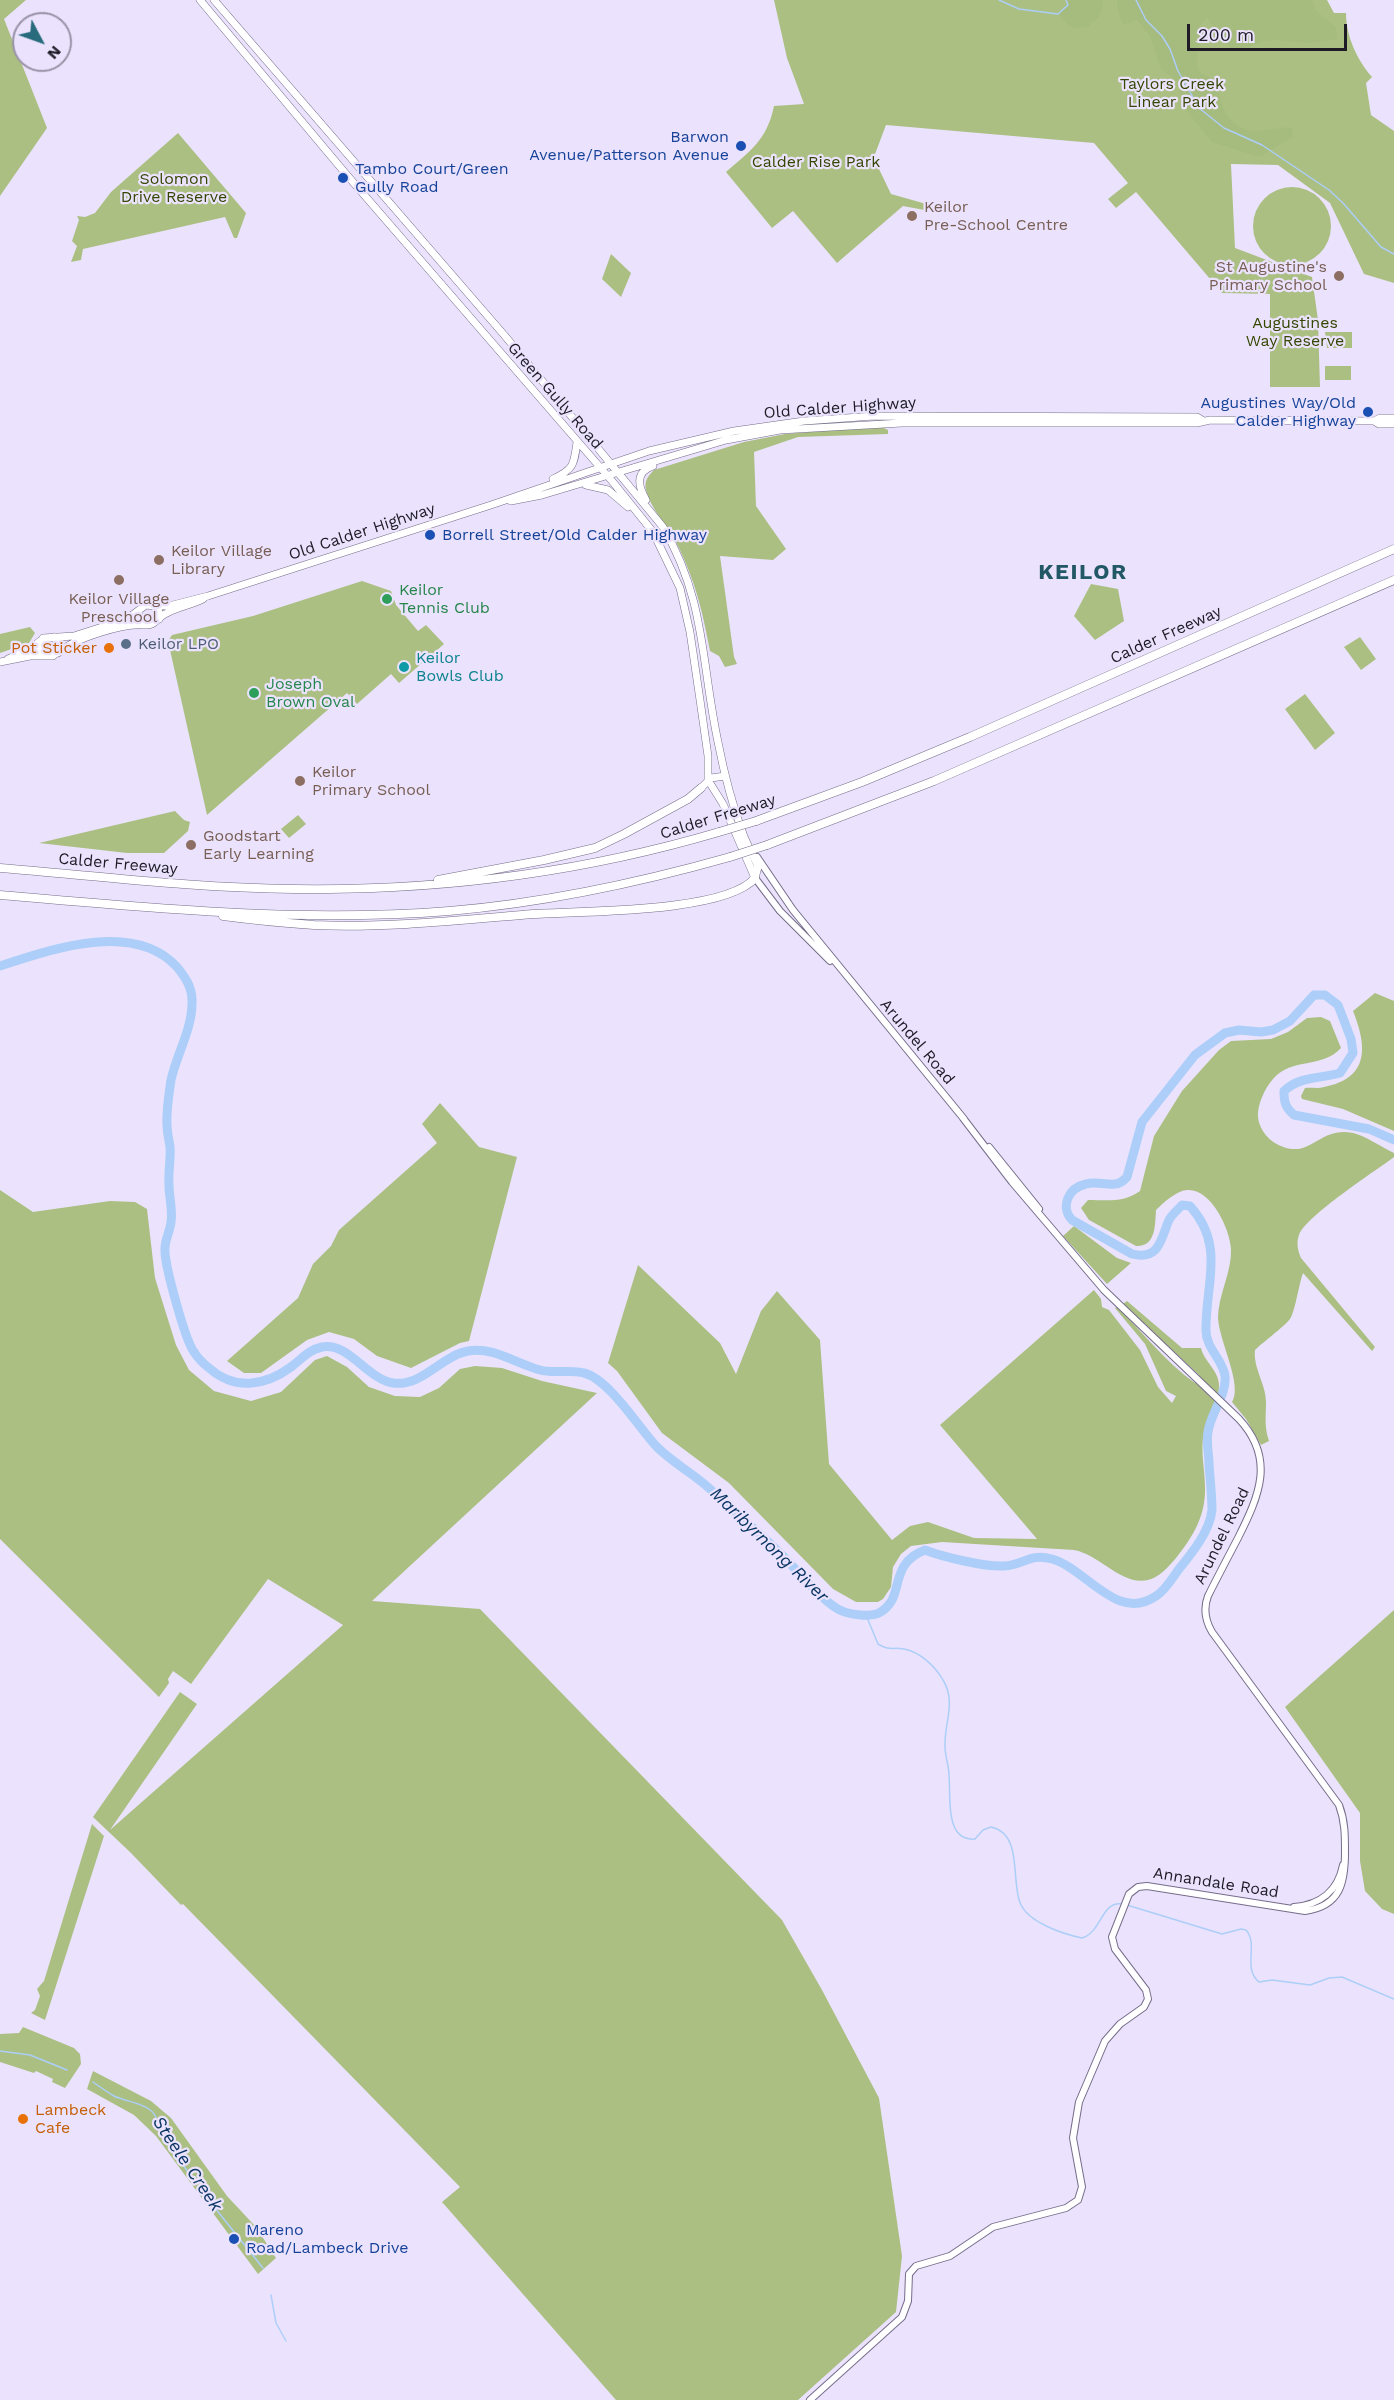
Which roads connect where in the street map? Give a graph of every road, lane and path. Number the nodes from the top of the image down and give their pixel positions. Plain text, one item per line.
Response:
1 (200, 0) edge
2 (214, 0) edge
3 (286, 84) junction
4 (276, 92) junction
5 (414, 233) junction
6 (404, 241) junction
7 (1394, 418) edge
8 (898, 421) junction
9 (1374, 421) junction
10 (1394, 424) edge
11 (726, 440) junction
12 (577, 442) junction
13 (612, 464) junction
14 (600, 468) junction
15 (619, 473) junction
16 (608, 476) junction
17 (576, 485) junction
18 (534, 489) junction
19 (491, 505) junction
20 (657, 519) junction
21 (646, 522) junction
22 (1394, 549) edge
23 (1394, 580) edge
24 (208, 596) junction
25 (155, 606) junction
26 (139, 610) junction
27 (159, 619) junction
28 (144, 625) junction
29 (54, 637) junction
30 (40, 641) junction
31 (58, 652) junction
32 (44, 656) junction
33 (2, 662) edge
34 (725, 776) junction
35 (708, 780) junction
36 (701, 788) joint
37 (734, 807) junction
38 (761, 864) joint
39 (0, 868) edge
40 (755, 878) junction
41 (390, 888) junction
42 (0, 895) edge
43 (183, 911) junction
44 (851, 983) junction
45 (1331, 1896) joint
46 (810, 2400) edge

1 - 4 main road, Green Gully Road
2 - 3 main road, Green Gully Road
3 - 4 main road
3 - 5 main road, Green Gully Road
4 - 6 main road, Green Gully Road
5 - 6 main road
5 - 13 main road, Green Gully Road
6 - 12 main road, Green Gully Road
7 - 9 main road, Old Calder Highway
8 - 9 main road, Old Calder Highway
8 - 11 main road, Old Calder Highway
8 - 13 main road, Old Calder Highway
9 - 10 main road, Old Calder Highway
11 - 15 main road, Old Calder Highway
11 - 20 main road
12 - 14 main road, Green Gully Road
12 - 18 main road
13 - 14 main road, Old Calder Highway
13 - 15 main road, Green Gully Road
14 - 16 main road, Green Gully Road
14 - 18 main road, Old Calder Highway
15 - 16 main road, Old Calder Highway
15 - 20 main road, Green Gully Road
16 - 17 main road, Old Calder Highway
16 - 21 main road, Green Gully Road
17 - 19 main road, Old Calder Highway
17 - 21 main road
18 - 19 main road, Old Calder Highway
19 - 24 main road, Old Calder Highway
20 - 34 main road, Green Gully Road
21 - 35 main road, Green Gully Road
22 - 41 highway, Calder Freeway, bridge
23 - 43 highway, bridge
24 - 25 main road, Old Calder Highway
24 - 27 main road, Old Calder Highway
25 - 26 main road
25 - 27 main road
26 - 28 main road
26 - 29 main road
27 - 28 main road
28 - 31 main road
29 - 30 main road
29 - 31 main road
30 - 32 main road
30 - 33 main road
31 - 32 main road
32 - 33 main road
34 - 35 main road
34 - 37 main road, Green Gully Road
35 - 36 main road
35 - 40 main road, Green Gully Road
36 - 41 highway
37 - 38 street, Green Gully Road
37 - 40 main road
38 - 44 street, Arundel Road
39 - 41 highway, Calder Freeway
40 - 43 highway
40 - 44 street, Arundel Road
42 - 43 highway
44 - 45 street, Arundel Road
45 - 46 street, Annandale Road

